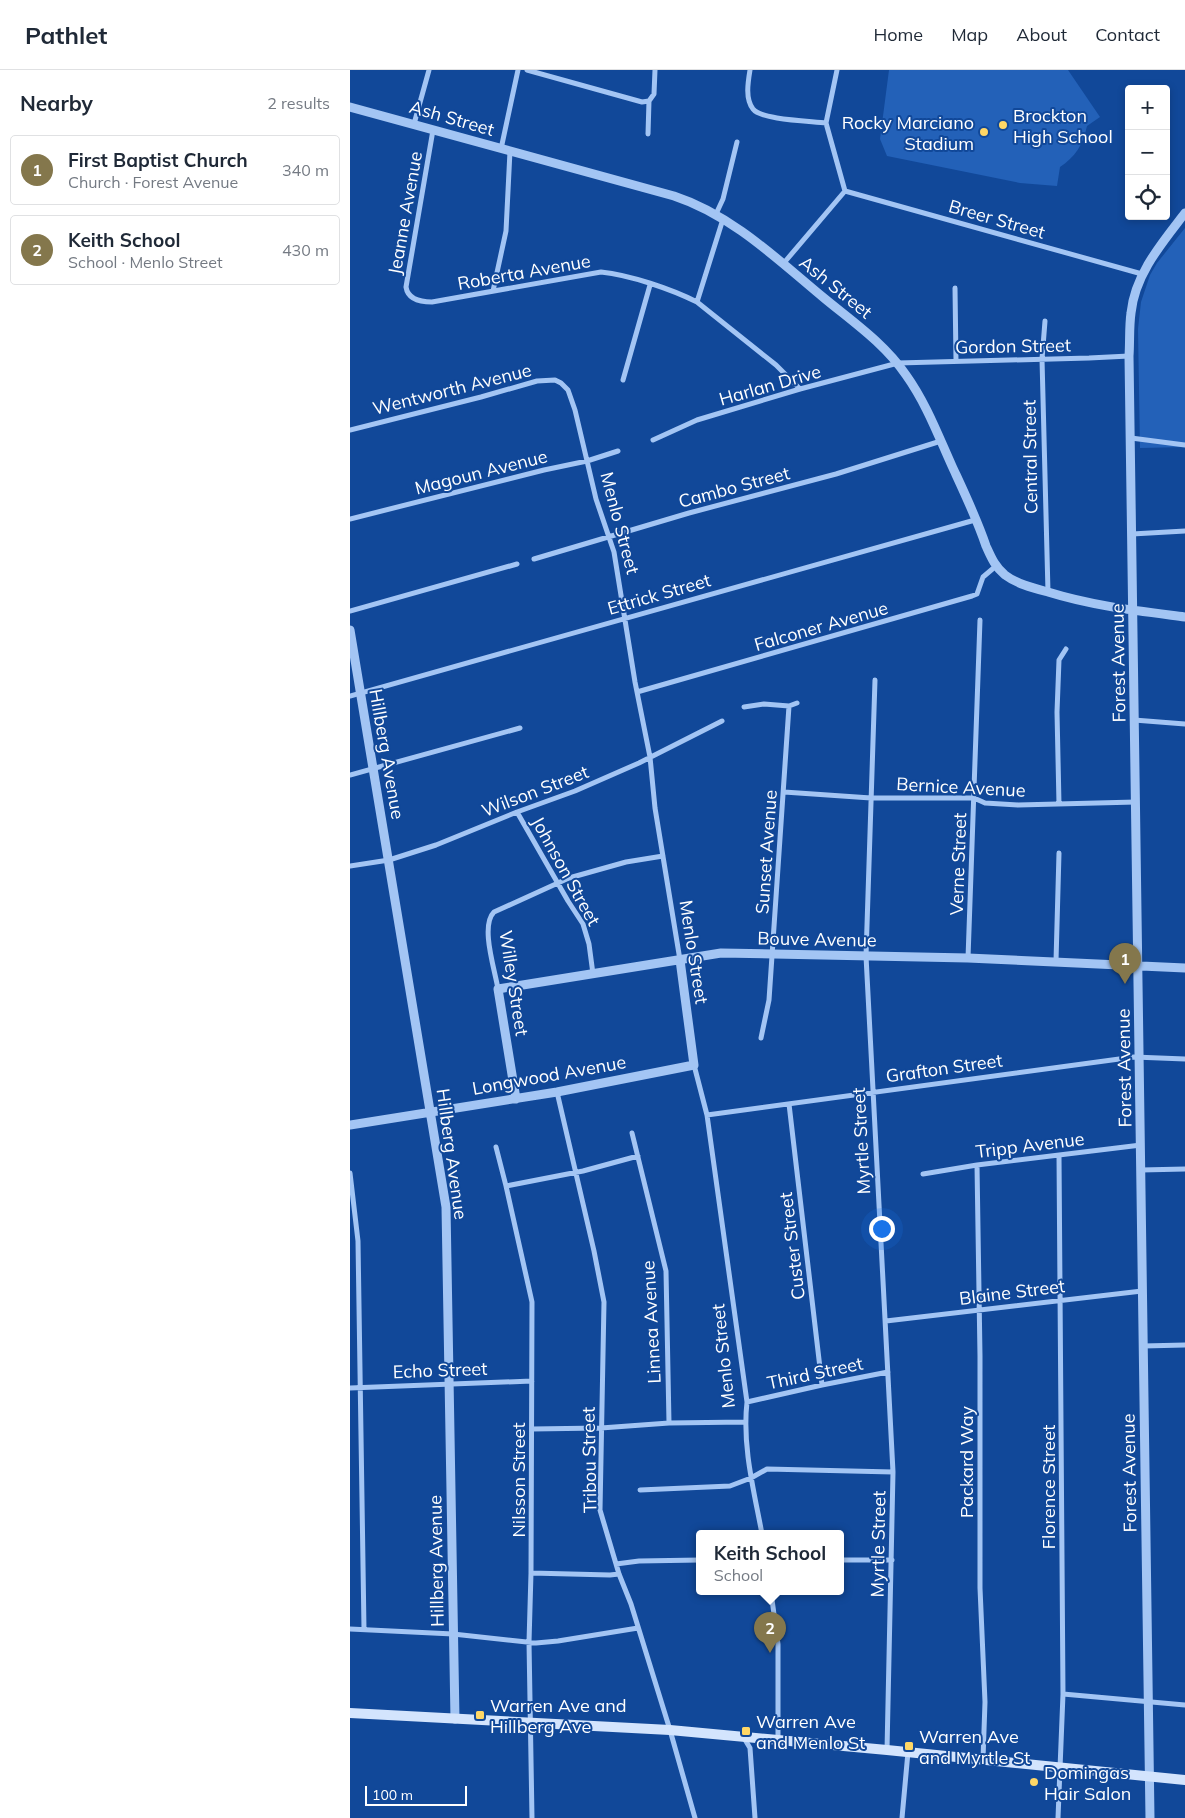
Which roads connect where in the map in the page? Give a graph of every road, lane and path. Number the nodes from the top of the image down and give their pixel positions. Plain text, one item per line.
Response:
1 (429, 70) edge
2 (518, 70) edge
3 (527, 70) edge
4 (654, 70) edge
5 (750, 70) edge
6 (837, 70) edge
7 (649, 101) junction
8 (350, 107) edge
9 (826, 123) junction
10 (414, 124) junction
11 (433, 130) junction
12 (648, 134) dead end
13 (737, 142) dead end
14 (506, 150) junction
15 (845, 191) junction
16 (1185, 213) edge
17 (720, 217) junction
18 (783, 264) junction
19 (1142, 274) junction
20 (650, 285) junction
21 (955, 288) dead end
22 (493, 291) junction
23 (413, 298) joint
24 (697, 302) junction
25 (1045, 321) dead end
26 (1129, 356) junction
27 (1042, 359) junction
28 (956, 361) junction
29 (898, 363) junction
30 (623, 380) dead end
31 (561, 383) joint
32 (800, 389) junction
33 (350, 430) edge
34 (1131, 438) junction
35 (653, 440) dead end
36 (941, 441) junction
37 (1185, 445) edge
38 (618, 451) dead end
39 (587, 461) junction
40 (350, 519) edge
41 (975, 520) junction
42 (1185, 531) edge
43 (1132, 534) junction
44 (610, 537) junction
45 (534, 558) dead end
46 (517, 564) dead end
47 (996, 566) junction
48 (1048, 592) junction
49 (1134, 611) junction
50 (350, 612) edge
51 (1185, 617) edge
52 (626, 618) junction
53 (980, 620) dead end
54 (350, 630) edge
55 (1066, 650) dead end
56 (875, 680) dead end
57 (637, 692) junction
58 (360, 693) junction
59 (350, 696) edge
60 (798, 703) dead end
61 (789, 706) junction
62 (744, 707) dead end
63 (1134, 720) junction
64 (722, 721) dead end
65 (1185, 724) edge
66 (520, 728) dead end
67 (650, 758) junction
68 (374, 767) junction
69 (350, 774) edge
70 (784, 792) junction
71 (871, 798) junction
72 (974, 798) junction
73 (1136, 802) junction
74 (1059, 804) junction
75 (516, 812) junction
76 (1059, 853) dead end
77 (663, 856) junction
78 (389, 860) junction
79 (350, 866) edge
80 (557, 882) junction
81 (773, 954) junction
82 (866, 956) junction
83 (968, 958) junction
84 (680, 960) junction
85 (1056, 961) junction
86 (1138, 965) junction
87 (1185, 968) edge
88 (593, 974) junction
89 (498, 989) junction
90 (761, 1038) dead end
91 (1140, 1056) junction
92 (1185, 1059) edge
93 (694, 1065) junction
94 (557, 1092) junction
95 (872, 1092) junction
96 (516, 1099) junction
97 (789, 1104) junction
98 (430, 1112) junction
99 (707, 1115) junction
100 (350, 1125) edge
101 (632, 1133) dead end
102 (1141, 1145) junction
103 (496, 1147) dead end
104 (1059, 1155) junction
105 (638, 1156) junction
106 (977, 1165) junction
107 (1185, 1169) edge
108 (1141, 1170) junction
109 (575, 1172) junction
110 (350, 1173) edge
111 (923, 1174) dead end
112 (506, 1186) junction
113 (1142, 1291) junction
114 (1061, 1300) junction
115 (978, 1310) junction
116 (886, 1320) junction
117 (1185, 1345) edge
118 (1143, 1346) junction
119 (888, 1372) junction
120 (532, 1380) junction
121 (450, 1383) junction
122 (822, 1385) junction
123 (360, 1387) junction
124 (350, 1388) edge
125 (747, 1402) junction
126 (745, 1422) junction
127 (669, 1423) junction
128 (600, 1428) junction
129 (532, 1430) junction
130 (893, 1472) junction
131 (751, 1478) junction
132 (640, 1490) dead end
133 (761, 1530) edge
134 (696, 1560) edge
135 (844, 1560) edge
136 (892, 1560) junction
137 (616, 1564) junction
138 (531, 1573) junction
139 (619, 1574) junction
140 (771, 1595) edge
141 (638, 1628) junction
142 (350, 1629) edge
143 (364, 1629) junction
144 (453, 1634) junction
145 (529, 1642) junction
146 (1063, 1694) junction
147 (1148, 1702) junction
148 (1185, 1705) edge
149 (350, 1713) edge
150 (454, 1719) junction
151 (530, 1722) junction
152 (670, 1730) junction
153 (744, 1737) junction
154 (778, 1739) junction
155 (888, 1750) junction
156 (908, 1752) junction
157 (983, 1759) junction
158 (1061, 1768) junction
159 (1149, 1776) junction
160 (1185, 1780) edge
161 (532, 1818) edge
162 (696, 1818) edge
163 (755, 1818) edge
164 (902, 1818) edge
165 (1058, 1818) edge
166 (1150, 1818) edge

1 - 10 street
2 - 14 street
3 - 7 street
4 - 7 street
5 - 9 street
6 - 9 street
7 - 12 street
8 - 10 street, Ash Street
9 - 15 street
10 - 11 street, Ash Street
11 - 14 street, Ash Street
11 - 23 street, Jeanne Avenue
13 - 17 street
14 - 17 street, Ash Street
14 - 22 street
15 - 18 street
15 - 19 street, Breer Street
16 - 19 street, Forest Avenue
17 - 18 street, Ash Street
17 - 24 street
18 - 29 street, Ash Street
19 - 26 street, Forest Avenue
20 - 22 street, Roberta Avenue
20 - 24 street, Roberta Avenue
20 - 30 street
21 - 28 street
22 - 23 street, Roberta Avenue
24 - 32 street, Roberta Avenue
25 - 27 street, Central Street
26 - 27 street, Gordon Street
26 - 34 street, Forest Avenue
27 - 28 street, Gordon Street
27 - 48 street, Central Street
28 - 29 street, Gordon Street
29 - 32 street, Harlan Drive
29 - 36 street, Ash Street
31 - 33 street, Wentworth Avenue
31 - 39 street, Menlo Street
32 - 35 street, Harlan Drive
34 - 37 street
34 - 43 street, Forest Avenue
36 - 41 street, Ash Street
36 - 44 street, Cambo Street
38 - 39 street, Magoun Avenue
39 - 40 street, Magoun Avenue
39 - 44 street, Menlo Street
41 - 47 street, Ash Street
41 - 52 street, Ettrick Street
42 - 43 street
43 - 49 street, Forest Avenue
44 - 45 street, Cambo Street
44 - 52 street, Menlo Street
46 - 50 street
47 - 48 street, Ash Street
47 - 57 street, Falconer Avenue
48 - 49 street, Ash Street
49 - 51 street, Ash Street
49 - 63 street, Forest Avenue
52 - 57 street, Menlo Street
52 - 58 street, Ettrick Street
53 - 72 street, Verne Street
54 - 58 street, Hillberg Avenue
55 - 74 street
56 - 71 street, Myrtle Street
57 - 67 street, Menlo Street
58 - 59 street, Ettrick Street
58 - 68 street, Hillberg Avenue
60 - 61 street
61 - 62 street
61 - 70 street, Sunset Avenue
63 - 65 street
63 - 73 street, Forest Avenue
64 - 67 street, Wilson Street
66 - 68 street
67 - 75 street, Wilson Street
67 - 77 street, Menlo Street
68 - 69 street
68 - 78 street, Hillberg Avenue
70 - 71 street, Bernice Avenue
70 - 81 street, Sunset Avenue
71 - 72 street, Bernice Avenue
71 - 82 street, Myrtle Street
72 - 74 street, Bernice Avenue
72 - 83 street, Verne Street
73 - 74 street, Bernice Avenue
73 - 86 street, Forest Avenue
75 - 78 street, Wilson Street
75 - 80 street, Johnson Street
76 - 85 street
77 - 80 street
77 - 84 street, Menlo Street
78 - 79 street, Wilson Street
78 - 98 street, Hillberg Avenue
80 - 88 street, Johnson Street
80 - 89 street, Willey Street
81 - 82 street, Bouve Avenue
81 - 84 street, Bouve Avenue
81 - 90 street, Sunset Avenue
82 - 83 street, Bouve Avenue
82 - 95 street, Myrtle Street
83 - 85 street, Bouve Avenue
84 - 88 street, Bouve Avenue
84 - 93 street, Menlo Street
85 - 86 street, Bouve Avenue
86 - 87 street, Bouve Avenue
86 - 91 street, Forest Avenue
88 - 89 street, Bouve Avenue
89 - 96 street, Willey Street
91 - 92 street, Grafton Street
91 - 95 street, Grafton Street
91 - 102 street, Forest Avenue
93 - 94 street, Longwood Avenue
93 - 99 street, Menlo Street
94 - 96 street, Longwood Avenue
94 - 109 street, Tribou Street
95 - 97 street, Grafton Street
95 - 116 street, Myrtle Street
96 - 98 street, Longwood Avenue
97 - 99 street, Grafton Street
97 - 122 street, Custer Street
98 - 100 street, Longwood Avenue
98 - 121 street, Hillberg Avenue
99 - 125 street, Menlo Street
101 - 105 street, Linnea Avenue
102 - 104 street, Tripp Avenue
102 - 108 street, Forest Avenue
103 - 112 street, Nilsson Street
104 - 106 street, Tripp Avenue
104 - 114 street, Florence Street
105 - 109 street
105 - 127 street, Linnea Avenue
106 - 111 street, Tripp Avenue
106 - 115 street, Packard Way
107 - 108 street
108 - 113 street, Forest Avenue
109 - 112 street
109 - 128 street, Tribou Street
110 - 123 street
112 - 120 street, Nilsson Street
113 - 114 street, Blaine Street
113 - 118 street, Forest Avenue
114 - 115 street, Blaine Street
114 - 146 street, Florence Street
115 - 116 street, Blaine Street
115 - 157 street, Packard Way
116 - 119 street, Myrtle Street
117 - 118 street
118 - 147 street, Forest Avenue
119 - 122 street, Third Street
119 - 130 street, Myrtle Street
120 - 121 street, Echo Street
120 - 129 street, Nilsson Street
121 - 123 street, Echo Street
121 - 144 street, Hillberg Avenue
122 - 125 street, Third Street
123 - 124 street, Echo Street
123 - 143 street
125 - 126 street, Menlo Street
126 - 127 street
126 - 131 street, Menlo Street
127 - 128 street
128 - 129 street
128 - 137 street, Tribou Street
129 - 138 street, Nilsson Street
130 - 131 street
130 - 136 street, Myrtle Street
131 - 132 street
131 - 133 street, Menlo Street
134 - 137 street
135 - 136 street
136 - 155 street, Myrtle Street
137 - 139 street, Tribou Street
138 - 139 street
138 - 145 street, Nilsson Street
139 - 141 street, Tribou Street
140 - 154 street
141 - 145 street
141 - 152 street, Tribou Street
142 - 143 street
143 - 144 street
144 - 145 street
144 - 150 street, Hillberg Avenue
145 - 151 street, Nilsson Street
146 - 147 street
146 - 158 street, Florence Street
147 - 148 street
147 - 159 street, Forest Avenue
149 - 150 main road
150 - 151 main road
151 - 152 main road
151 - 161 street, Nilsson Street
152 - 153 main road
152 - 162 street, Tribou Street
153 - 154 main road
153 - 163 street
154 - 155 main road
155 - 156 main road
156 - 157 main road
156 - 164 street
157 - 158 main road
158 - 159 main road
158 - 165 street, Florence Street
159 - 160 main road
159 - 166 street, Forest Avenue

